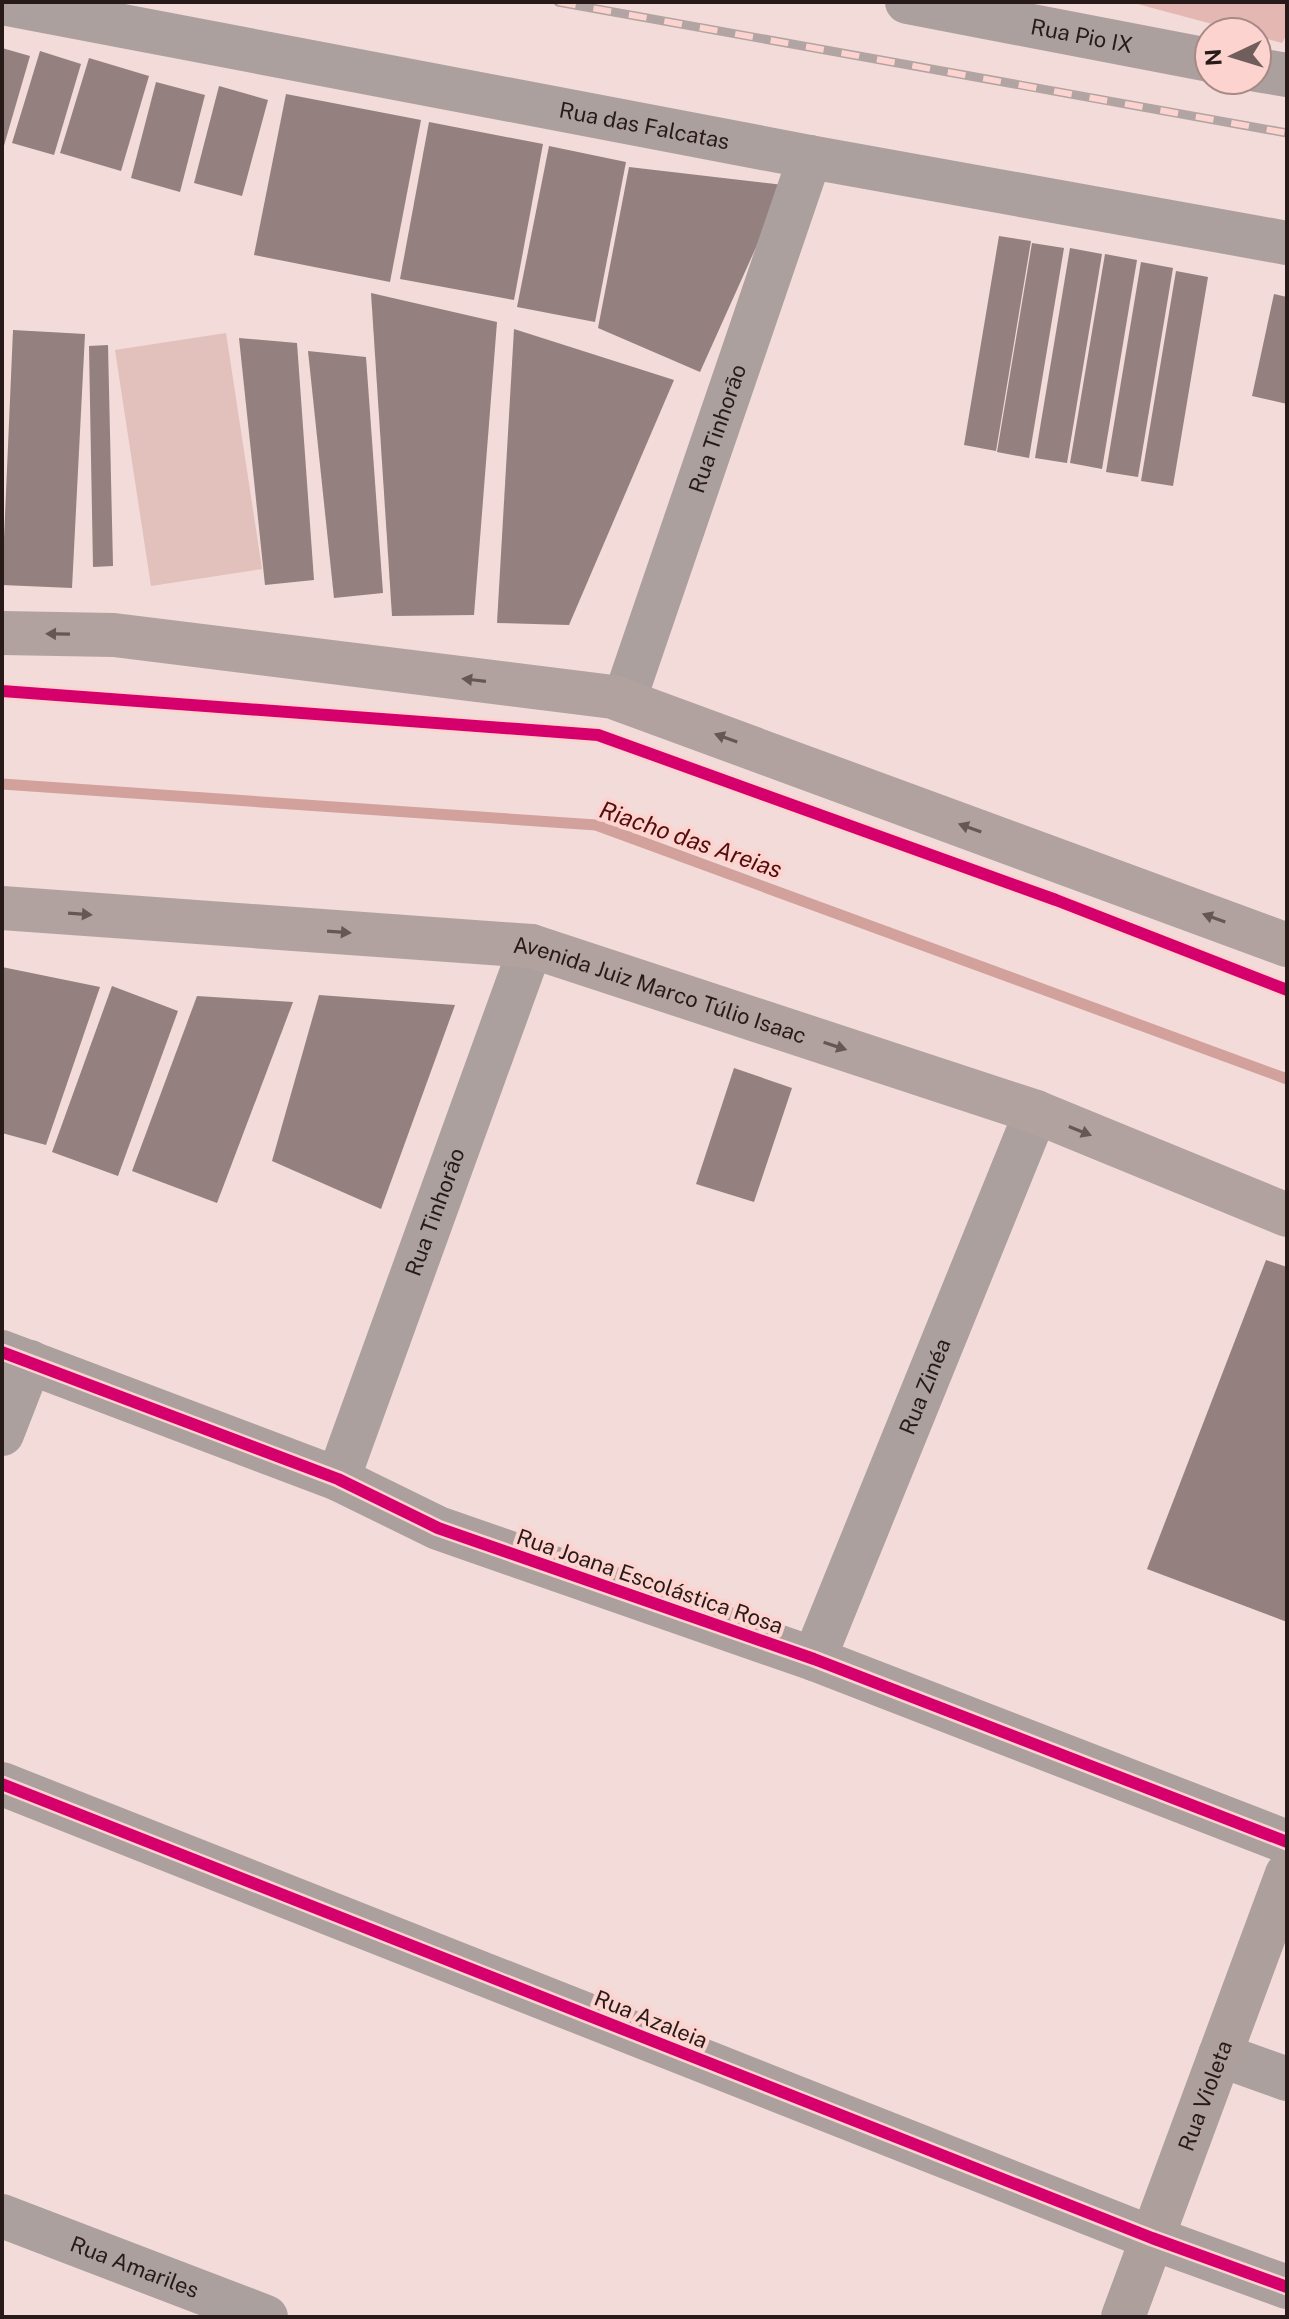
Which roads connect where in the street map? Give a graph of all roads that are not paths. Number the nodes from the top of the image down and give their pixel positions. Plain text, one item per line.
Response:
1 (907, 2) edge
2 (2, 3) edge
3 (1193, 57) edge
4 (810, 157) junction
5 (1287, 243) edge
6 (2, 633) edge
7 (624, 701) junction
8 (2, 908) edge
9 (1287, 945) edge
10 (531, 946) junction
11 (1036, 1112) junction
12 (1287, 1215) edge
13 (16, 1357) edge
14 (2, 1434) edge
15 (338, 1479) junction
16 (814, 1659) junction
17 (2, 1784) edge
18 (1287, 1842) edge
19 (1287, 1874) edge
20 (1220, 2055) junction
21 (1287, 2079) edge
22 (2, 2216) edge
23 (1152, 2238) junction
24 (1287, 2287) edge
25 (266, 2317) edge
26 (1123, 2317) edge

1 - 3 street, Rua Pio IX
2 - 4 street, Rua das Falcatas
4 - 5 street, Rua das Falcatas
4 - 7 street, Rua Tinhorão
7 -> 6 main road
9 -> 7 main road
8 -> 10 main road, Avenida Juiz Marco Túlio Isaac
10 -> 11 main road, Avenida Juiz Marco Túlio Isaac
10 - 15 street, Rua Tinhorão
11 -> 12 main road, Avenida Juiz Marco Túlio Isaac
11 - 16 street, Rua Zinéa
13 - 14 street
13 - 15 street, Rua Joana Escolástica Rosa
15 - 16 street, Rua Joana Escolástica Rosa
16 - 18 street, Rua Joana Escolástica Rosa
17 - 23 street, Rua Azaleia
19 - 20 street, Rua Violeta
20 - 21 street
20 - 23 street, Rua Violeta
22 - 25 street, Rua Amariles
23 - 24 street, Rua Azaleia
23 - 26 street, Rua Violeta

